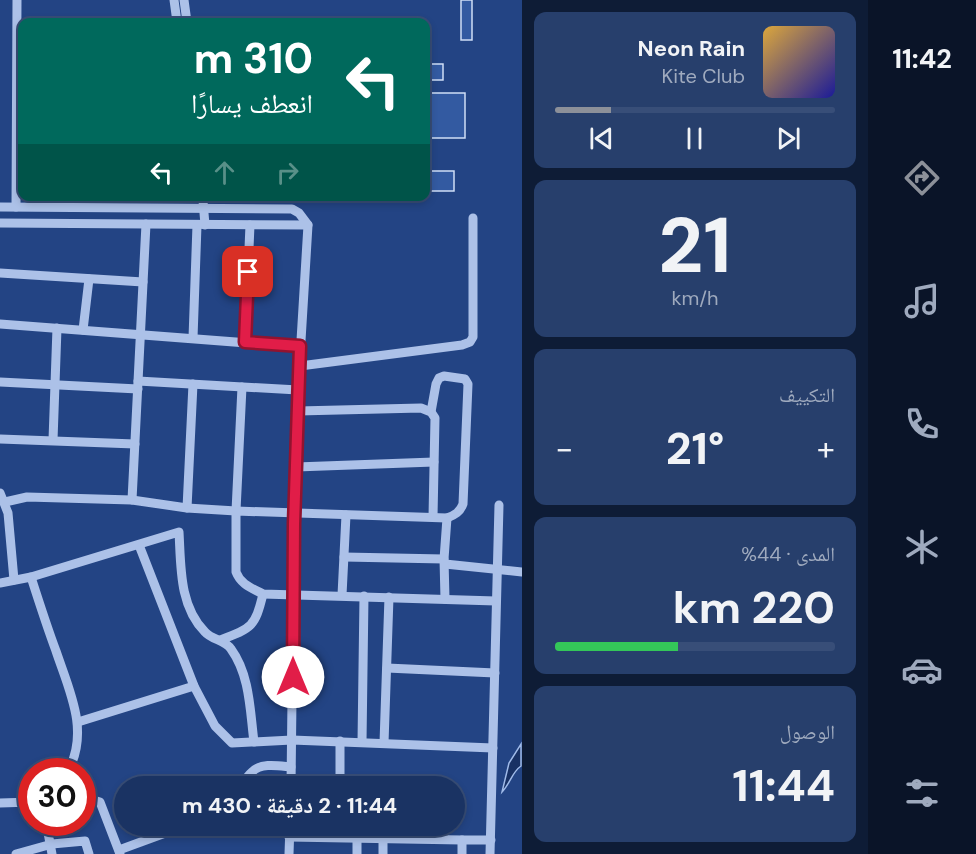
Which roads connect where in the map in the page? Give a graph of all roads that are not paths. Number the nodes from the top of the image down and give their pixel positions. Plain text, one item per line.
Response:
1 (17, 0) edge
2 (174, 0) edge
3 (184, 0) edge
4 (176, 18) edge
5 (186, 18) edge
6 (176, 201) edge
7 (203, 201) edge
8 (213, 201) edge
9 (0, 207) edge
10 (16, 207) junction
11 (473, 218) dead end
12 (0, 224) edge
13 (146, 224) junction
14 (201, 225) junction
15 (250, 225) junction
16 (308, 225) junction
17 (0, 273) edge
18 (89, 279) junction
19 (143, 282) junction
20 (0, 324) edge
21 (57, 328) junction
22 (83, 330) junction
23 (140, 334) junction
24 (193, 338) junction
25 (245, 342) junction
26 (300, 346) junction
27 (300, 366) junction
28 (0, 382) edge
29 (54, 384) junction
30 (193, 384) junction
31 (138, 385) junction
32 (242, 387) junction
33 (298, 390) junction
34 (298, 411) junction
35 (431, 412) junction
36 (0, 438) edge
37 (53, 441) junction
38 (135, 444) junction
39 (434, 462) junction
40 (296, 467) junction
41 (2, 497) edge
42 (132, 500) junction
43 (499, 505) dead end
44 (187, 508) junction
45 (236, 511) junction
46 (294, 513) junction
47 (346, 515) junction
48 (433, 518) junction
49 (447, 518) junction
50 (139, 544) junction
51 (344, 557) junction
52 (445, 561) junction
53 (497, 570) junction
54 (522, 572) edge
55 (31, 577) junction
56 (14, 580) junction
57 (0, 583) edge
58 (263, 594) junction
59 (293, 594) junction
60 (342, 595) junction
61 (364, 596) junction
62 (389, 597) junction
63 (445, 599) junction
64 (496, 601) junction
65 (220, 640) junction
66 (387, 668) junction
67 (495, 673) junction
68 (194, 686) junction
69 (78, 722) junction
70 (292, 740) junction
71 (340, 741) junction
72 (254, 742) junction
73 (362, 742) junction
74 (384, 743) junction
75 (493, 748) junction
76 (74, 758) edge
77 (291, 767) junction
78 (249, 776) edge
79 (291, 776) edge
80 (340, 776) edge
81 (96, 801) edge
82 (18, 802) edge
83 (0, 803) edge
84 (159, 836) edge
85 (339, 836) joint
86 (289, 837) joint
87 (357, 837) junction
88 (383, 837) junction
89 (462, 840) junction
90 (491, 840) junction
91 (52, 849) edge
92 (120, 852) edge
93 (16, 854) edge
94 (89, 854) edge
95 (289, 854) edge
96 (357, 854) edge
97 (383, 854) edge
98 (462, 854) edge
99 (490, 854) edge

1 - 10 street
2 - 4 street
3 - 5 street
6 - 10 street
7 - 14 street
8 - 16 street
9 - 10 street
11 - 27 street
12 - 13 street
13 - 14 street
13 - 19 street
14 - 15 street
14 - 24 street
15 - 16 street
15 - 25 street
16 - 26 street
17 - 18 street
18 - 19 street
18 - 22 street
19 - 23 street
20 - 21 street
21 - 22 street
21 - 29 street
22 - 23 street
23 - 24 street
23 - 31 street
24 - 25 street
25 - 26 street
26 - 27 street
27 - 33 street
28 - 29 street
29 - 31 street
29 - 37 street
30 - 31 street
30 - 32 street
30 - 44 street
31 - 38 street
32 - 33 street
32 - 45 street
33 - 34 street
34 - 35 street
34 - 40 street
35 - 39 street
35 - 49 street
36 - 37 street
37 - 38 street
38 - 42 street
39 - 40 street
39 - 48 street
40 - 46 street
41 - 42 street
41 - 56 street
42 - 44 street
43 - 53 street
44 - 45 street
45 - 46 street
45 - 58 street
46 - 47 street
46 - 59 street
47 - 48 street
47 - 51 street
48 - 49 street
49 - 52 street
50 - 55 street
50 - 65 street
50 - 68 street
51 - 52 street
51 - 60 street
52 - 53 street
52 - 63 street
53 - 54 street
53 - 64 street
55 - 56 street
55 - 69 street
56 - 57 street
58 - 59 street
58 - 65 street
59 - 60 street
59 - 70 street
60 - 61 street
61 - 62 street
61 - 73 street
62 - 63 street
62 - 66 street
63 - 64 street
64 - 67 street
65 - 72 street
66 - 67 street
66 - 74 street
67 - 75 street
68 - 69 street
68 - 72 street
69 - 76 street
70 - 71 street
70 - 72 street
70 - 77 street
71 - 73 street
71 - 80 street
73 - 74 street
74 - 75 street
75 - 90 street
77 - 78 street
77 - 79 street
81 - 92 street
82 - 83 street
84 - 92 street
85 - 86 street
85 - 87 street
86 - 95 street
87 - 88 street
87 - 96 street
88 - 89 street
88 - 97 street
89 - 90 street
89 - 98 street
90 - 99 street
91 - 93 street
91 - 94 street

